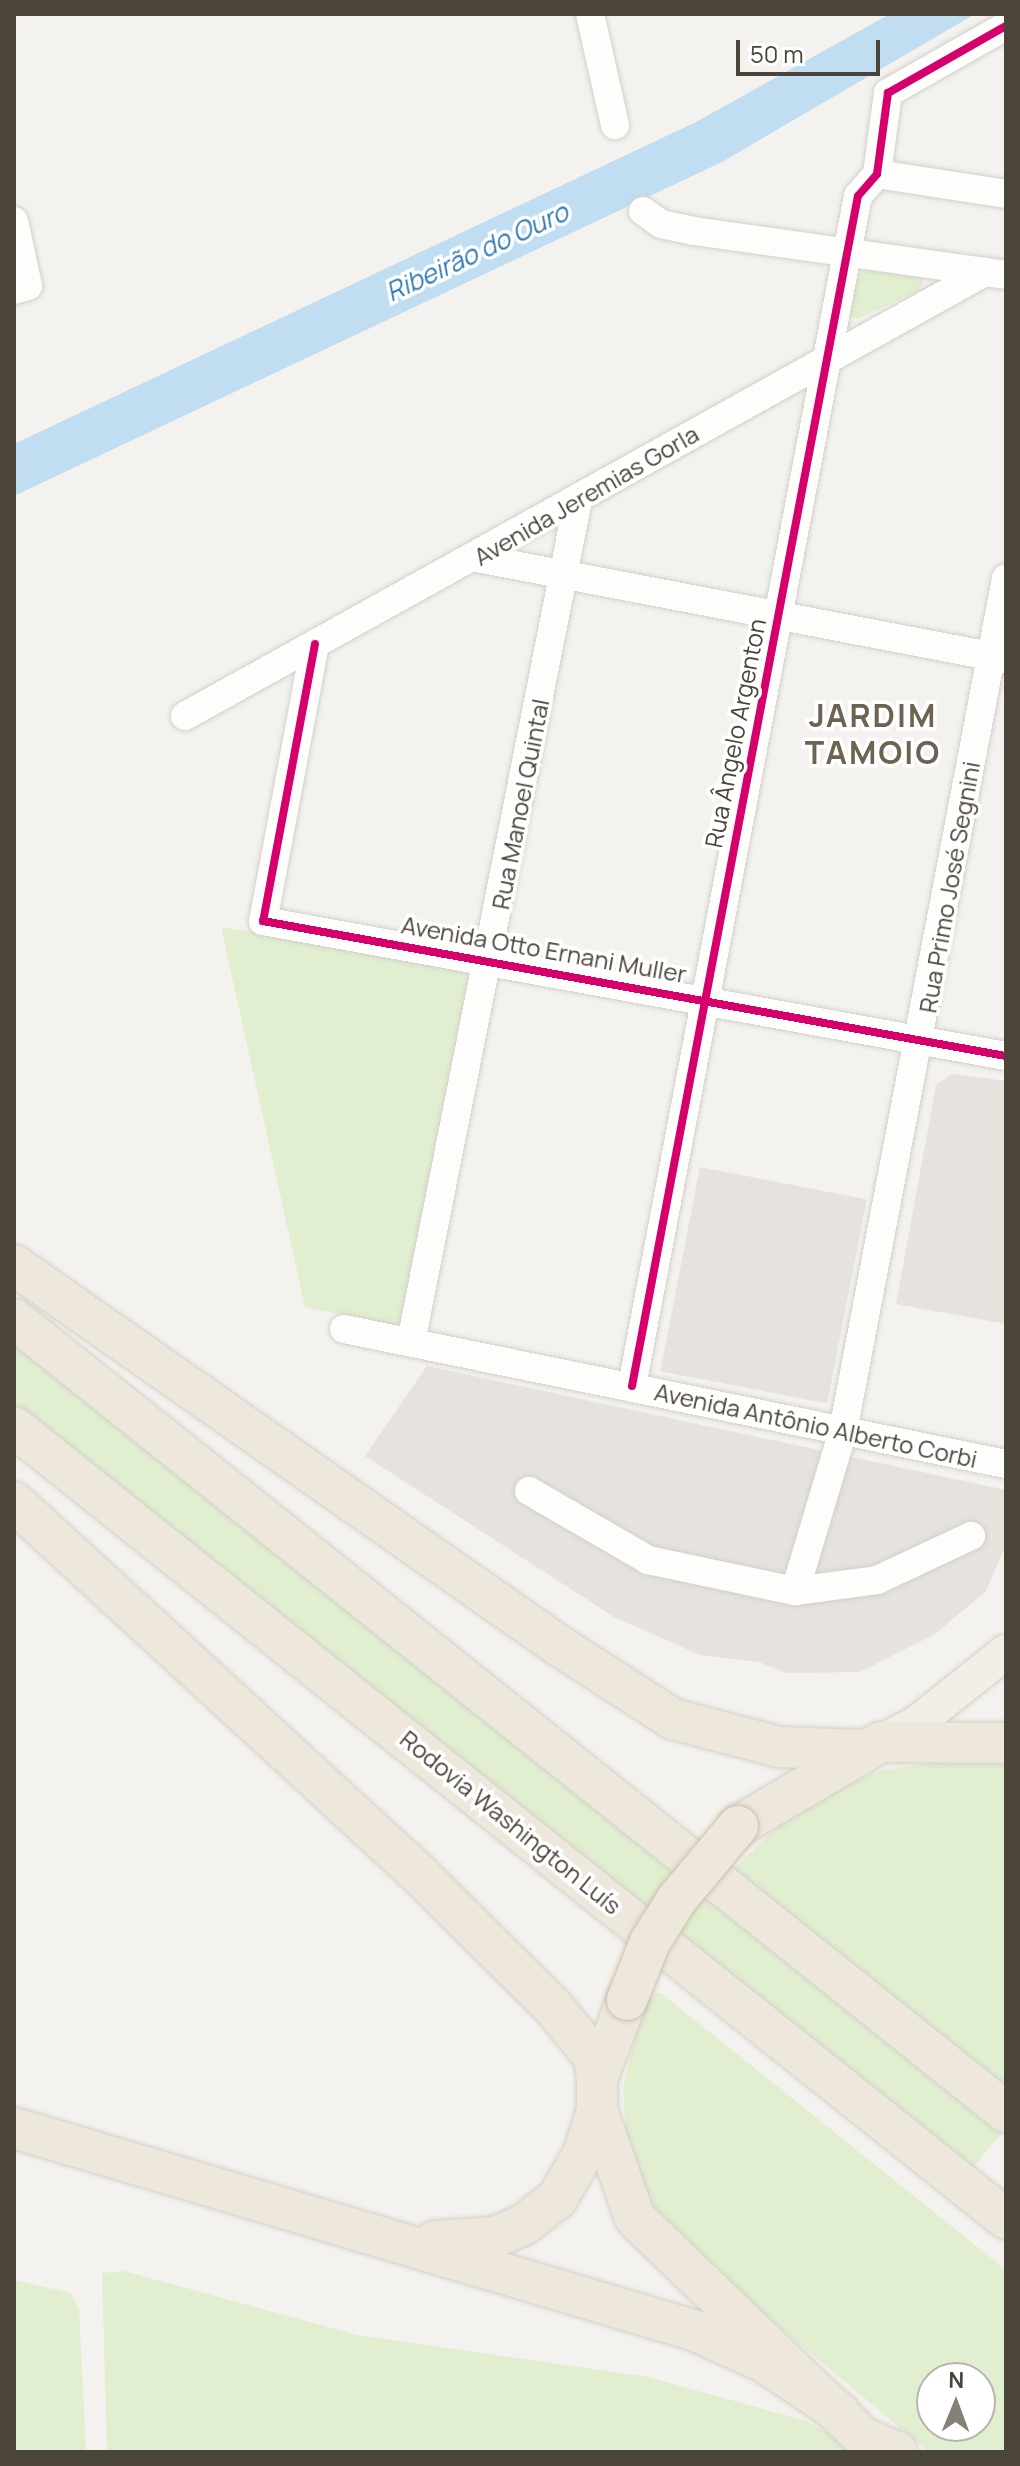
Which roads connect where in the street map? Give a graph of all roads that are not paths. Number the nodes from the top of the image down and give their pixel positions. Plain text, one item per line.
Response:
1 (590, 14) edge
2 (1006, 26) edge
3 (615, 125) dead end
4 (877, 174) junction
5 (1006, 194) edge
6 (643, 211) dead end
7 (14, 221) edge
8 (844, 252) junction
9 (996, 274) edge
10 (21, 288) edge
11 (826, 356) junction
12 (578, 500) junction
13 (477, 558) junction
14 (562, 577) junction
15 (1006, 578) edge
16 (777, 615) junction
17 (315, 644) junction
18 (999, 658) edge
19 (185, 716) dead end
20 (490, 960) junction
21 (705, 998) junction
22 (921, 1039) junction
23 (1006, 1056) edge
24 (14, 1265) edge
25 (14, 1319) edge
26 (344, 1329) dead end
27 (411, 1342) junction
28 (632, 1386) junction
29 (14, 1427) edge
30 (843, 1431) junction
31 (1006, 1464) edge
32 (529, 1491) dead end
33 (14, 1502) edge
34 (971, 1536) dead end
35 (795, 1591) junction
36 (1006, 1652) edge
37 (1006, 1743) edge
38 (872, 1746) junction
39 (597, 2094) junction
40 (1006, 2112) edge
41 (14, 2128) edge
42 (1006, 2219) edge
43 (399, 2240) junction
44 (867, 2439) edge

1 - 3 street
2 - 4 street, Rua Ângelo Argenton
4 - 5 street
4 - 8 street, Rua Ângelo Argenton
6 - 8 street
7 - 10 street
8 - 9 street
8 - 11 street, Rua Ângelo Argenton
9 - 11 street, Avenida Jeremias Gorla
11 - 12 street, Avenida Jeremias Gorla
11 - 16 street, Rua Ângelo Argenton
12 - 13 street, Avenida Jeremias Gorla
12 - 14 street, Rua Manoel Quintal
13 - 14 street
13 - 17 street, Avenida Jeremias Gorla
14 - 16 street
14 - 20 street, Rua Manoel Quintal
15 - 18 street, Rua Primo José Segnini
16 - 18 street
16 - 21 street, Rua Ângelo Argenton
17 - 19 street, Avenida Jeremias Gorla
17 - 20 street, Avenida Otto Ernani Muller
18 - 22 street, Rua Primo José Segnini
20 - 21 street, Avenida Otto Ernani Muller
20 - 27 street, Rua Manoel Quintal
21 - 22 street, Avenida Otto Ernani Muller
21 - 28 street, Rua Ângelo Argenton
22 - 23 street, Avenida Otto Ernani Muller
22 - 30 street, Rua Primo José Segnini
24 - 38 highway
25 - 40 highway
26 - 27 street, Avenida Antônio Alberto Corbi
27 - 28 street, Avenida Antônio Alberto Corbi
28 - 30 street, Avenida Antônio Alberto Corbi
29 - 42 highway, Rodovia Washington Luís
30 - 31 street, Avenida Antônio Alberto Corbi
30 - 35 street, Rua Primo José Segnini
32 - 35 street
33 - 39 highway
34 - 35 street
36 - 38 main road
37 - 38 highway
38 - 39 highway, bridge
39 - 43 highway
39 - 44 highway
41 - 43 highway
43 - 44 highway

